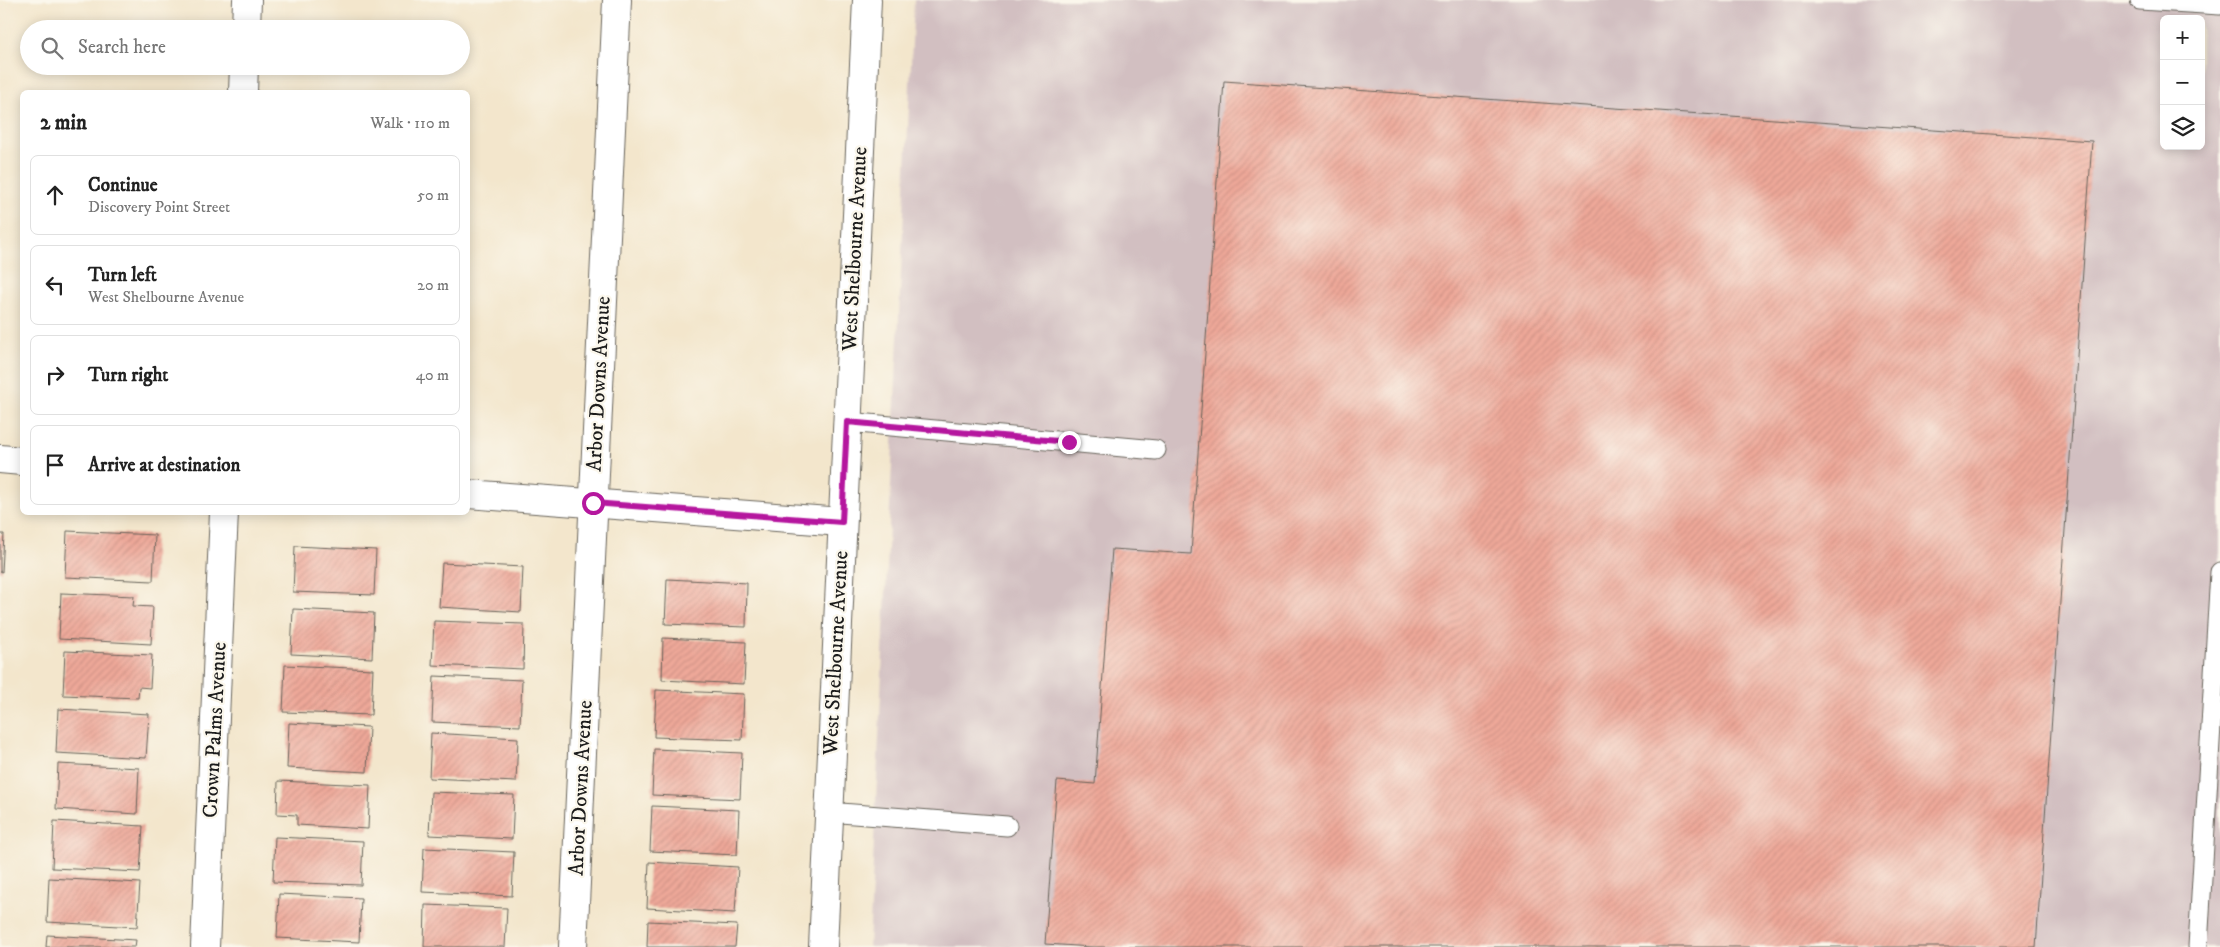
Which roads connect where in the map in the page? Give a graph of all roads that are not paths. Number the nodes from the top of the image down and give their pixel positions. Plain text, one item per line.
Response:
1 (247, 0) edge
2 (617, 0) edge
3 (867, 0) edge
4 (2140, 0) edge
5 (2220, 5) edge
6 (246, 20) edge
7 (244, 75) edge
8 (243, 90) edge
9 (847, 422) junction
10 (1156, 450) dead end
11 (0, 459) edge
12 (20, 461) edge
13 (470, 494) edge
14 (593, 503) junction
15 (224, 515) edge
16 (842, 522) junction
17 (2220, 572) edge
18 (828, 812) junction
19 (1007, 826) dead end
20 (205, 947) edge
21 (574, 947) edge
22 (823, 947) edge
23 (2198, 947) edge

1 - 6 street
2 - 14 street, Arbor Downs Avenue
3 - 9 street, West Shelbourne Avenue
4 - 5 lane
7 - 8 street
9 - 10 lane
9 - 16 street, West Shelbourne Avenue
11 - 12 street
13 - 14 street
14 - 16 street
14 - 21 street, Arbor Downs Avenue
15 - 20 street, Crown Palms Avenue
16 - 18 street, West Shelbourne Avenue
17 - 23 lane
18 - 19 lane
18 - 22 street, West Shelbourne Avenue

